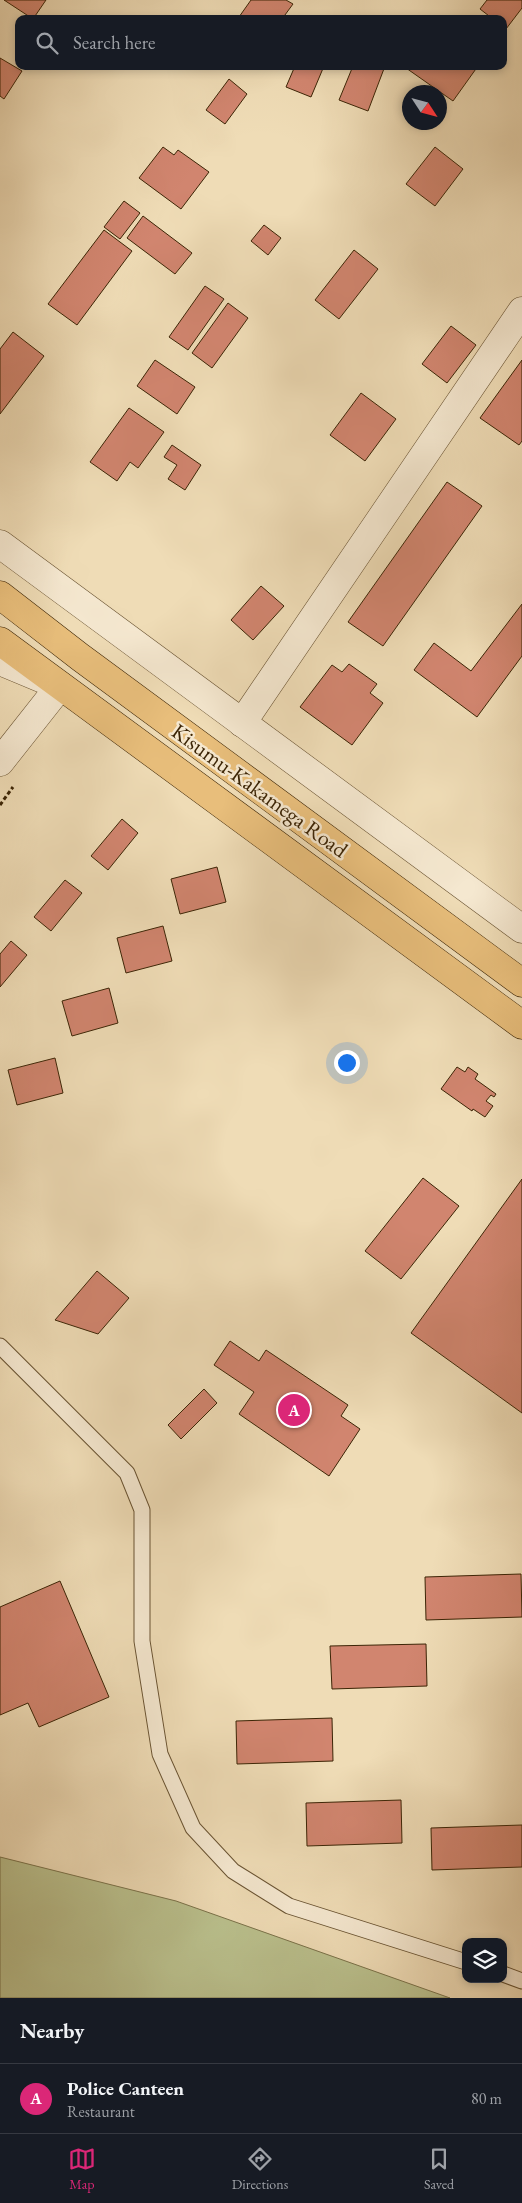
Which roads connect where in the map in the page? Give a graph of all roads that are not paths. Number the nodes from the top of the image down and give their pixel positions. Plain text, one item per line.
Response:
1 (522, 311) edge
2 (0, 544) edge
3 (0, 595) edge
4 (0, 640) edge
5 (0, 661) edge
6 (60, 686) junction
7 (242, 723) junction
8 (0, 762) edge
9 (522, 929) edge
10 (522, 983) edge
11 (522, 1025) edge
12 (0, 1346) edge
13 (462, 1961) edge
14 (507, 1975) edge
15 (522, 1981) edge

1 - 7 street
2 - 7 street
3 - 10 highway, Kisumu-Kakamega Road
4 - 6 highway, Kisumu-Kakamega Road
5 - 6 street
6 - 8 street
6 - 11 highway, Kisumu-Kakamega Road
7 - 9 street
12 - 13 lane
14 - 15 lane

